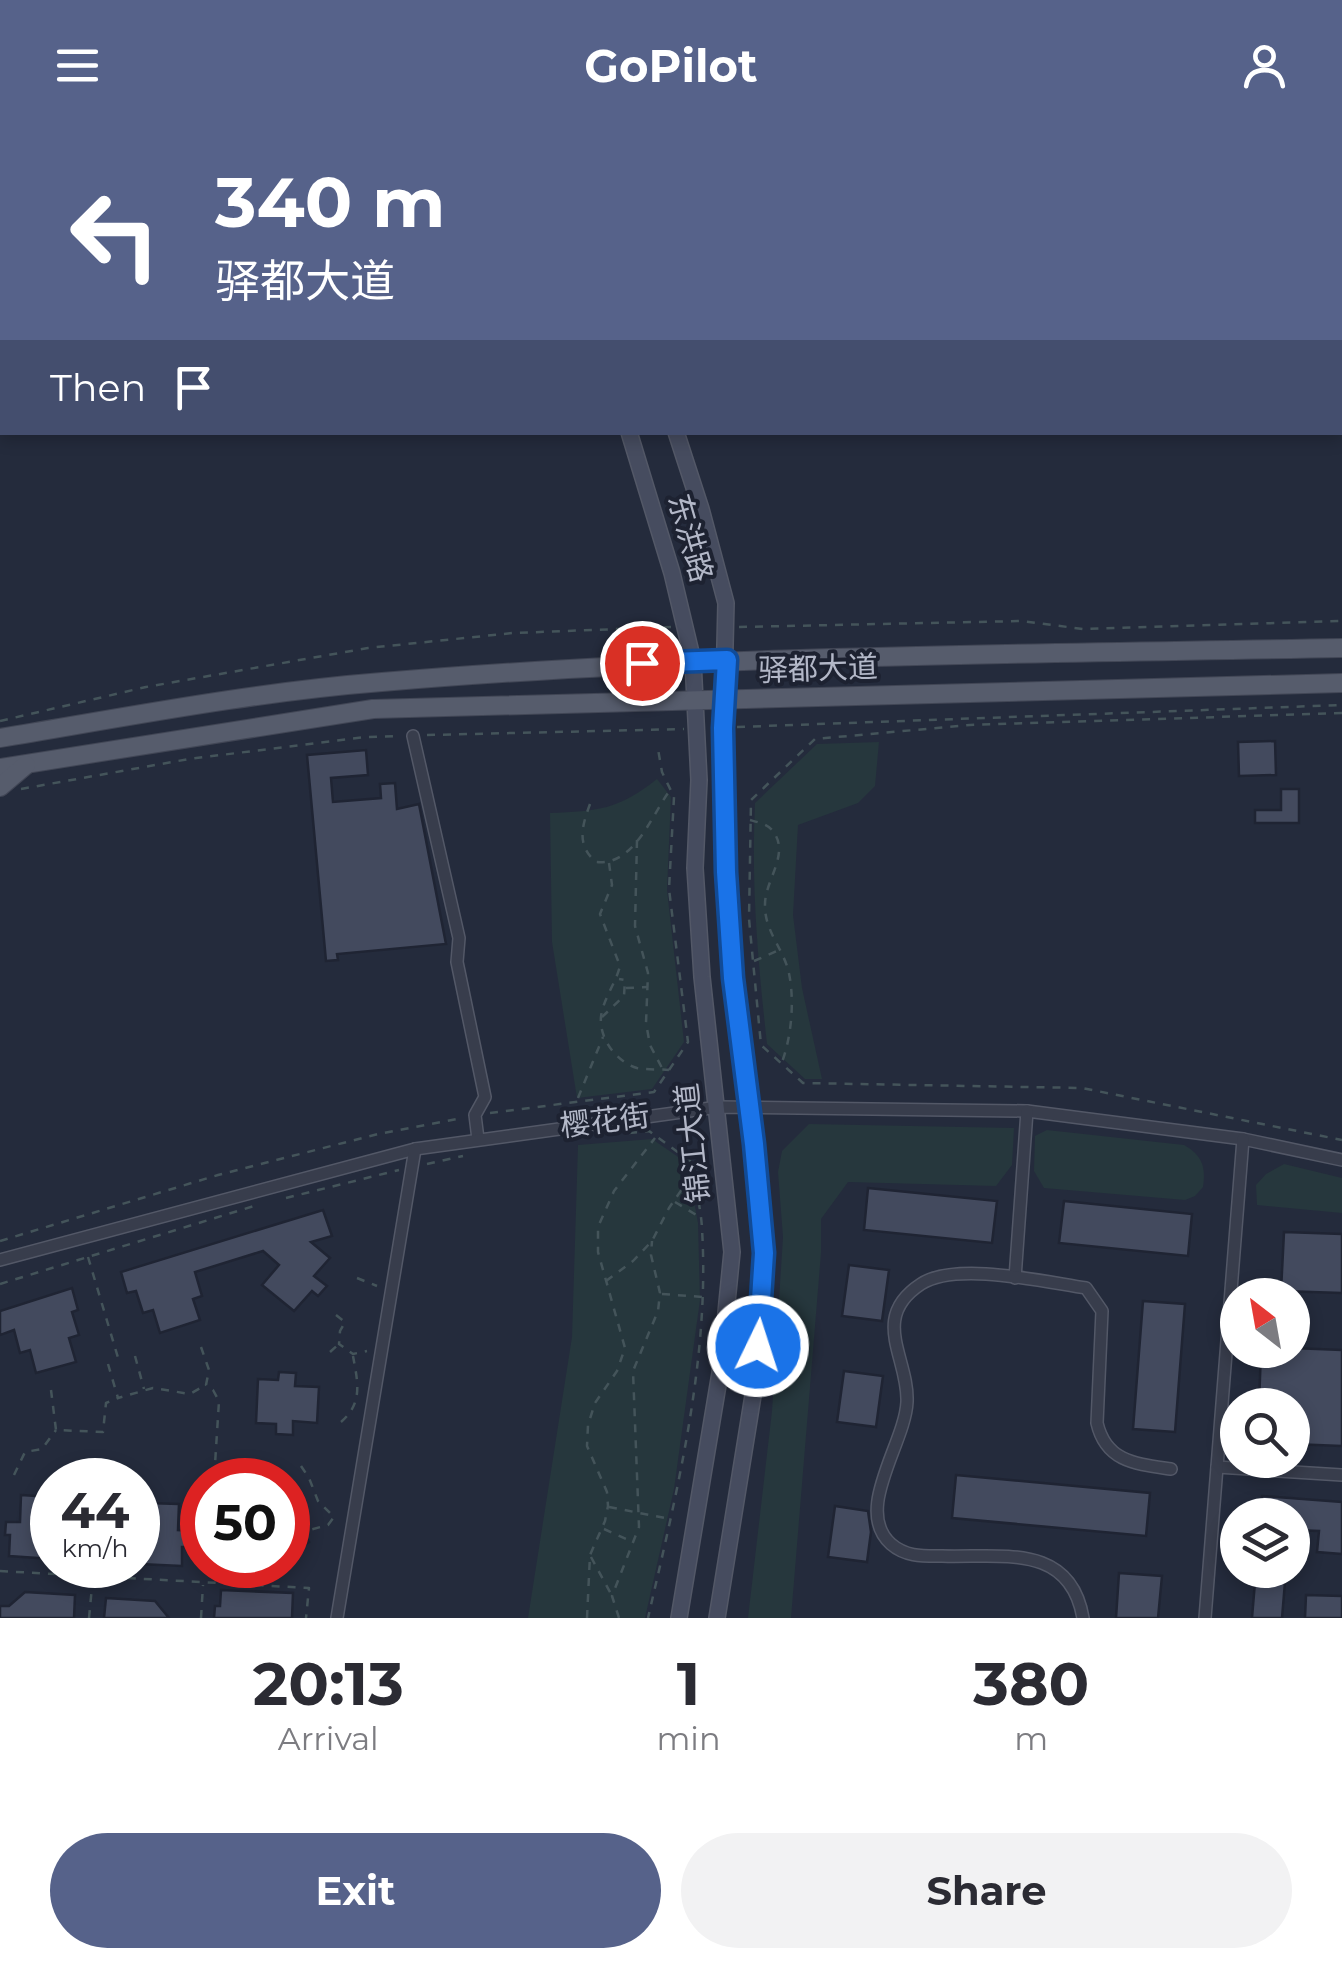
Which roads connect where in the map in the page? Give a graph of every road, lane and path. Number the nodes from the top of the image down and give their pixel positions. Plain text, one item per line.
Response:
1 (631, 435) edge
2 (677, 435) edge
3 (1342, 621) edge
4 (685, 626) junction
5 (728, 627) junction
6 (1342, 648) edge
7 (693, 660) junction
8 (727, 660) junction
9 (1342, 683) edge
10 (724, 699) junction
11 (696, 702) junction
12 (1342, 705) edge
13 (1342, 713) edge
14 (0, 724) edge
15 (697, 728) junction
16 (723, 728) junction
17 (9, 736) edge
18 (413, 736) junction
19 (658, 749) dead end
20 (27, 764) junction
21 (0, 768) edge
22 (8, 789) edge
23 (668, 793) dead end
24 (590, 804) dead end
25 (750, 820) junction
26 (637, 840) junction
27 (609, 863) junction
28 (780, 949) junction
29 (753, 961) junction
30 (617, 979) junction
31 (648, 987) junction
32 (624, 988) junction
33 (602, 1018) junction
34 (604, 1035) junction
35 (781, 1063) junction
36 (662, 1070) junction
37 (670, 1070) junction
38 (577, 1100) junction
39 (718, 1106) junction
40 (750, 1106) junction
41 (1027, 1111) junction
42 (475, 1115) junction
43 (630, 1133) dead end
44 (656, 1137) junction
45 (478, 1139) junction
46 (1243, 1139) junction
47 (1342, 1140) edge
48 (415, 1150) junction
49 (468, 1155) dead end
50 (1342, 1160) edge
51 (412, 1166) junction
52 (692, 1175) junction
53 (280, 1200) dead end
54 (674, 1202) junction
55 (262, 1204) dead end
56 (700, 1217) junction
57 (0, 1241) edge
58 (652, 1241) junction
59 (88, 1256) junction
60 (0, 1260) edge
61 (358, 1278) dead end
62 (1015, 1278) junction
63 (605, 1282) junction
64 (0, 1284) edge
65 (382, 1292) dead end
66 (660, 1294) junction
67 (703, 1298) junction
68 (336, 1315) dead end
69 (340, 1344) junction
70 (373, 1345) dead end
71 (201, 1347) dead end
72 (330, 1352) dead end
73 (353, 1354) junction
74 (135, 1356) dead end
75 (119, 1360) dead end
76 (108, 1364) dead end
77 (206, 1385) junction
78 (51, 1390) dead end
79 (144, 1390) junction
80 (118, 1398) junction
81 (341, 1422) dead end
82 (56, 1430) junction
83 (215, 1458) edge
84 (1217, 1467) junction
85 (1171, 1469) dead end
86 (14, 1475) dead end
87 (1342, 1475) edge
88 (310, 1485) edge
89 (608, 1506) junction
90 (640, 1512) junction
91 (671, 1520) junction
92 (603, 1528) junction
93 (310, 1530) edge
94 (635, 1543) junction
95 (590, 1555) junction
96 (0, 1571) edge
97 (30, 1573) edge
98 (92, 1588) edge
99 (203, 1588) edge
100 (309, 1588) edge
101 (612, 1596) junction
102 (89, 1618) edge
103 (201, 1618) edge
104 (306, 1618) edge
105 (336, 1618) edge
106 (587, 1618) edge
107 (620, 1618) edge
108 (648, 1618) edge
109 (679, 1618) edge
110 (717, 1618) edge
111 (1083, 1618) edge
112 (1205, 1618) edge

1 - 4 main road, 东洪路
2 - 5 main road, 东洪路
3 - 5 path
4 - 7 main road, 东洪路
4 - 14 path
5 - 8 main road, 东洪路
6 - 8 main road, 驿都大道
7 - 8 main road, 驿都大道
7 - 11 main road, 锦江大道
7 - 17 main road, 驿都大道
8 - 10 main road, 锦江大道
9 - 10 main road, 驿都大道
10 - 11 main road, 驿都大道
10 - 16 main road, 锦江大道
11 - 15 main road, 锦江大道
11 - 20 main road, 驿都大道
12 - 16 path
13 - 25 path
14 - 17 main road
15 - 18 path
15 - 39 main road, 锦江大道
16 - 40 main road, 锦江大道
18 - 22 path
18 - 42 street
19 - 37 path
20 - 21 main road, 驿都大道
20 - 22 main road
23 - 26 path
24 - 27 path
25 - 28 path
25 - 29 path
26 - 27 path
26 - 31 path
27 - 30 path
28 - 29 path
28 - 35 path
29 - 35 path
30 - 32 path
30 - 33 path
31 - 32 path
31 - 36 path
32 - 33 path
33 - 34 path
34 - 36 path
34 - 38 path
35 - 47 path
36 - 37 path
37 - 38 path
38 - 42 path
39 - 40 street, 樱花街
39 - 45 street, 樱花街
39 - 109 main road, 锦江大道
40 - 41 street, 樱花街
40 - 110 main road, 锦江大道
41 - 46 street, 樱花街
41 - 62 street
42 - 45 street
42 - 57 path
43 - 44 path
44 - 52 path
44 - 63 path
45 - 48 street, 樱花街
46 - 50 street, 樱花街
46 - 84 street
48 - 51 street
48 - 60 street, 樱花街
49 - 51 path
51 - 53 path
51 - 105 street
52 - 54 path
52 - 56 path
54 - 56 path
54 - 58 path
55 - 59 path
56 - 67 path
58 - 63 path
58 - 66 path
59 - 64 path
59 - 75 path
61 - 65 path
62 - 85 street
62 - 111 street
63 - 89 path
66 - 67 path
66 - 90 path
67 - 91 path
68 - 69 path
69 - 72 path
69 - 73 path
70 - 73 path
71 - 77 path
73 - 81 path
74 - 79 path
76 - 80 path
77 - 79 path
77 - 83 path
78 - 82 path
79 - 80 path
80 - 82 path
82 - 86 path
84 - 87 street
84 - 112 street
88 - 93 path
89 - 90 path
89 - 92 path
90 - 91 path
90 - 94 path
91 - 108 path
92 - 94 path
92 - 95 path
94 - 101 path
95 - 101 path
95 - 106 path
96 - 97 path
98 - 102 path
99 - 103 path
100 - 104 path
101 - 107 path

